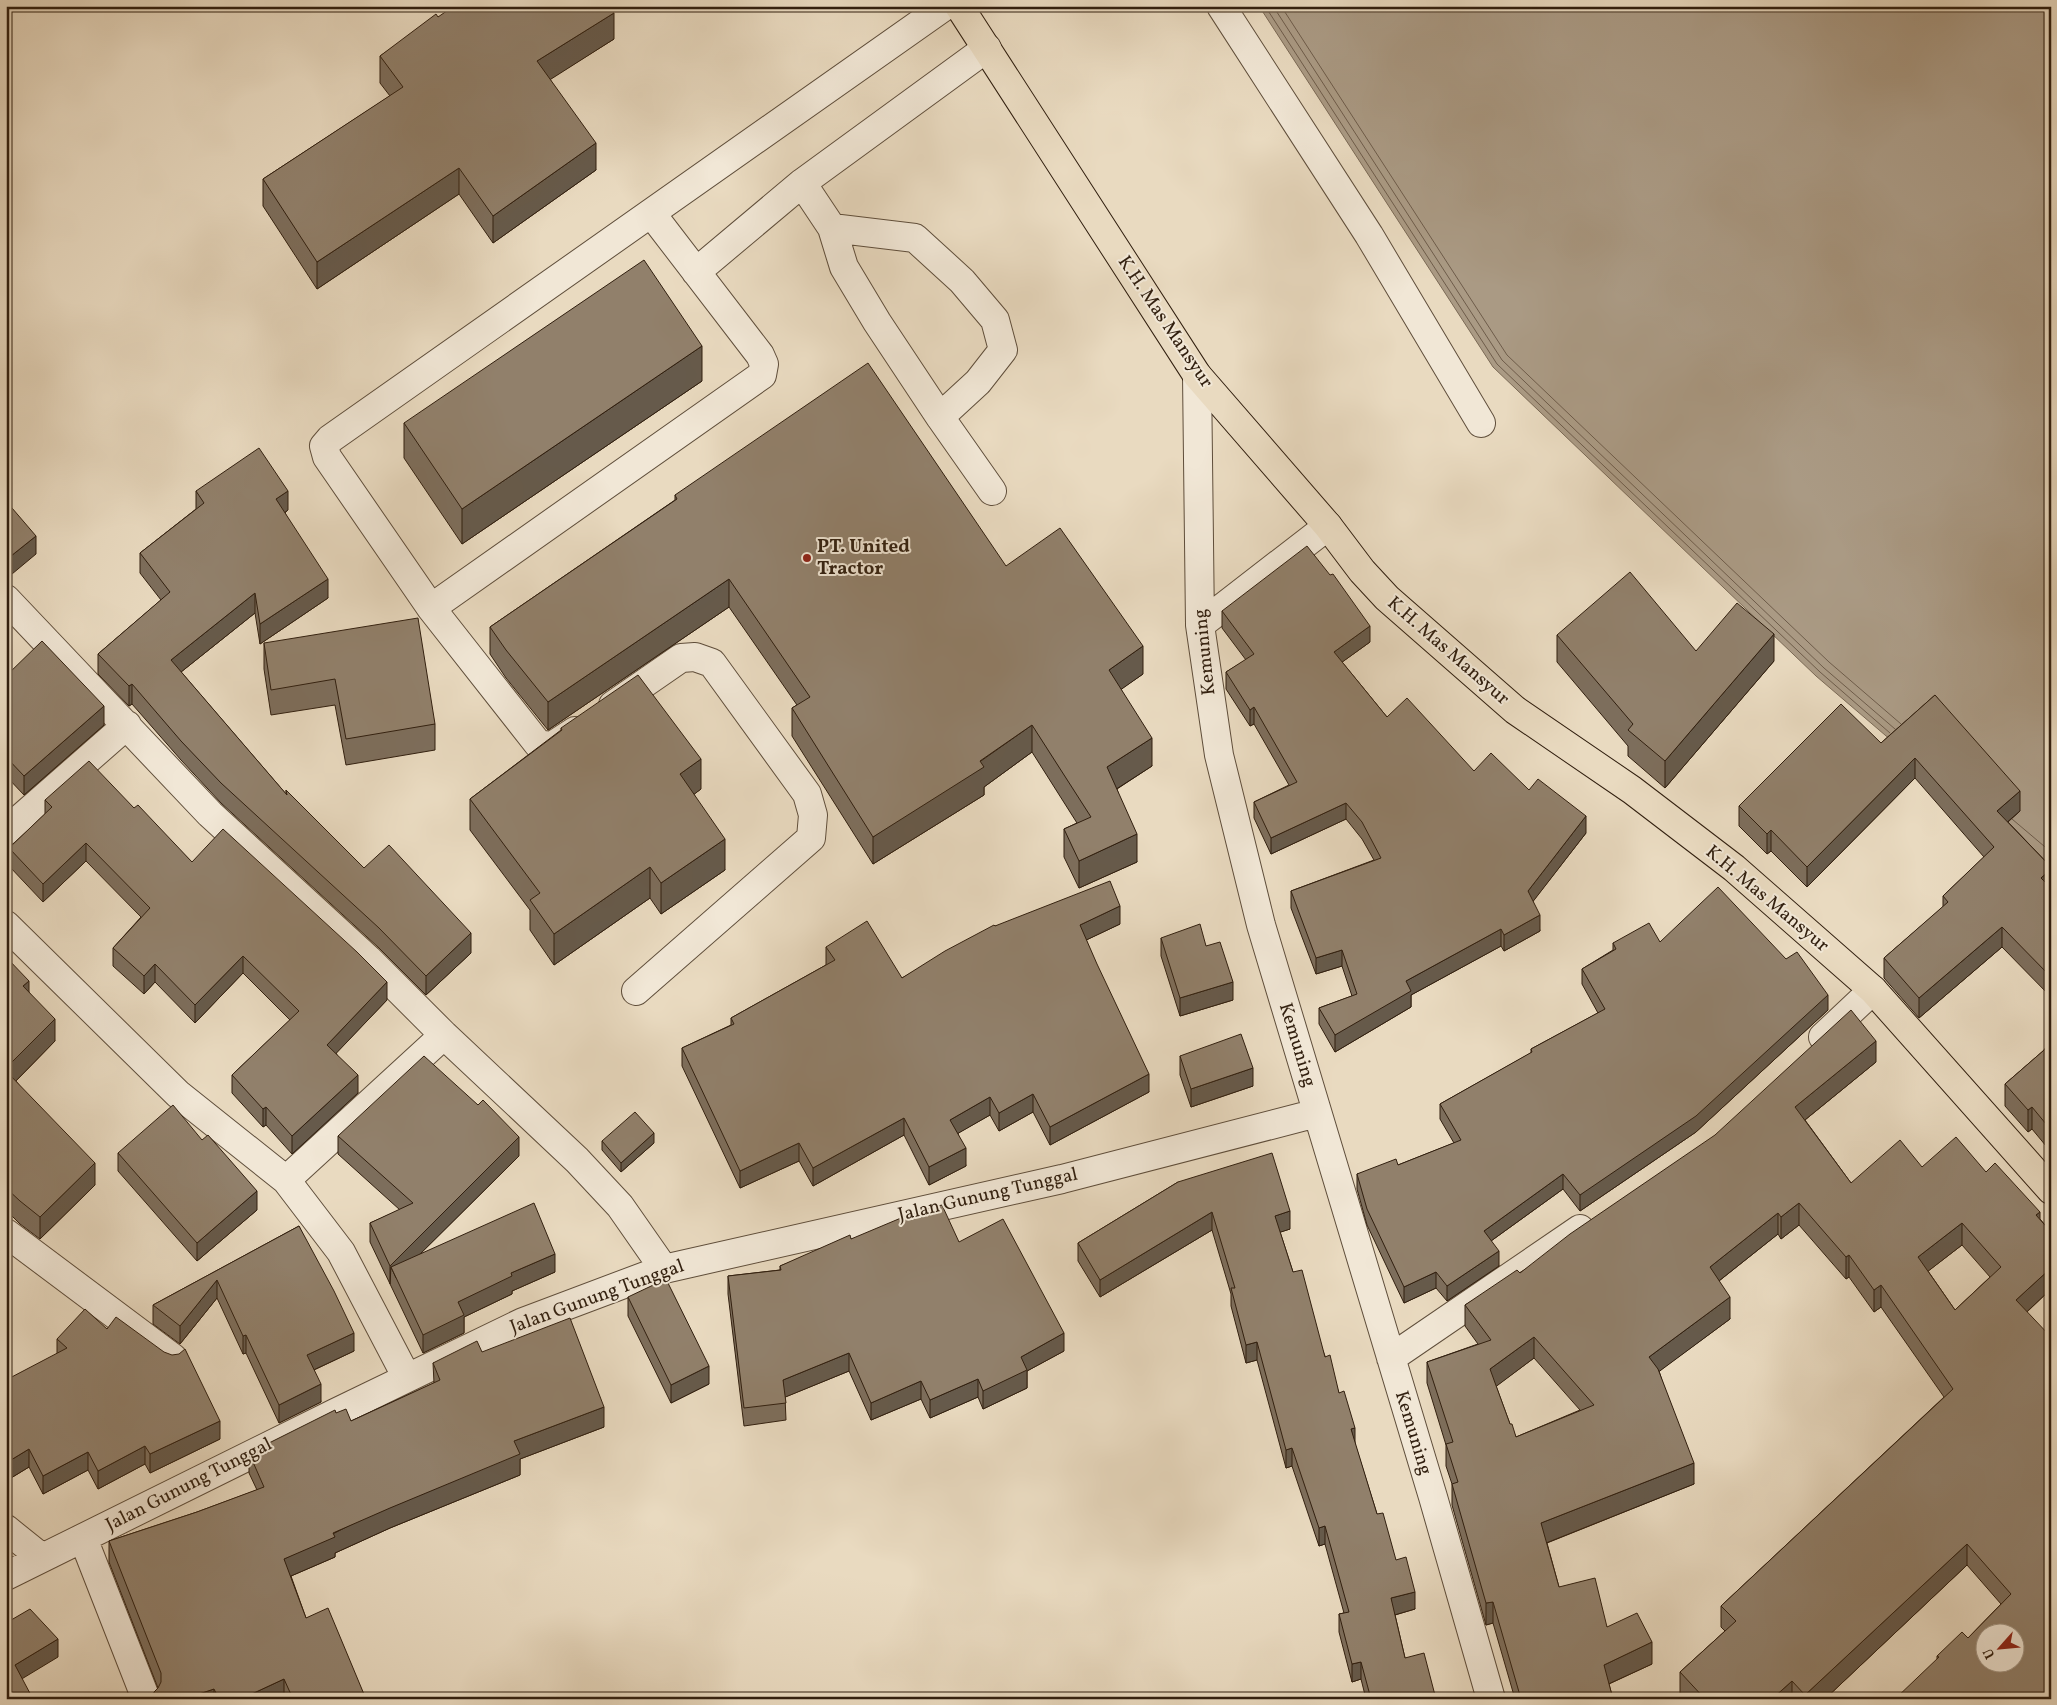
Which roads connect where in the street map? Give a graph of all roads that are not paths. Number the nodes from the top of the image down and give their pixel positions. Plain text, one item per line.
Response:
1 (945, 6) edge
2 (959, 6) edge
3 (1221, 6) edge
4 (987, 48) junction
5 (802, 183) junction
6 (651, 213) junction
7 (832, 228) junction
8 (696, 272) junction
9 (1197, 375) junction
10 (940, 417) junction
11 (1481, 423) dead end
12 (992, 491) dead end
13 (1328, 526) junction
14 (6, 599) edge
15 (431, 608) junction
16 (1200, 625) junction
17 (127, 725) junction
18 (6, 831) edge
19 (6, 925) edge
20 (1873, 990) junction
21 (636, 991) dead end
22 (444, 1035) junction
23 (1808, 1050) edge
24 (1317, 1113) junction
25 (286, 1180) junction
26 (2051, 1190) edge
27 (1601, 1215) edge
28 (6, 1233) edge
29 (664, 1269) junction
30 (173, 1358) edge
31 (1390, 1358) junction
32 (407, 1378) junction
33 (6, 1529) edge
34 (83, 1538) junction
35 (42, 1558) junction
36 (6, 1576) edge
37 (146, 1699) edge
38 (1491, 1699) edge

1 - 6 street
2 - 4 main road, K.H. Mas Mansyur
3 - 11 street
4 - 5 street
4 - 9 main road, K.H. Mas Mansyur
5 - 7 street
5 - 8 street
6 - 8 street
6 - 15 street
7 - 10 street
7 - 10 street
8 - 15 street
9 - 13 main road, K.H. Mas Mansyur
9 - 16 street, Kemuning
10 - 12 street
13 - 16 street
13 - 20 main road, K.H. Mas Mansyur
14 - 17 street
15 - 21 street
16 - 24 street, Kemuning
17 - 18 street
17 - 22 street
19 - 25 street
20 - 23 street
20 - 26 main road, K.H. Mas Mansyur
22 - 25 street
22 - 29 street
24 - 29 street, Jalan Gunung Tunggal
24 - 31 street, Kemuning
25 - 32 street
27 - 31 street
28 - 30 street
29 - 32 street, Jalan Gunung Tunggal
31 - 38 street, Kemuning
32 - 34 street, Jalan Gunung Tunggal
33 - 35 street
34 - 35 street, Jalan Gunung Tunggal
34 - 37 street
35 - 36 street, Jalan Gunung Tunggal

